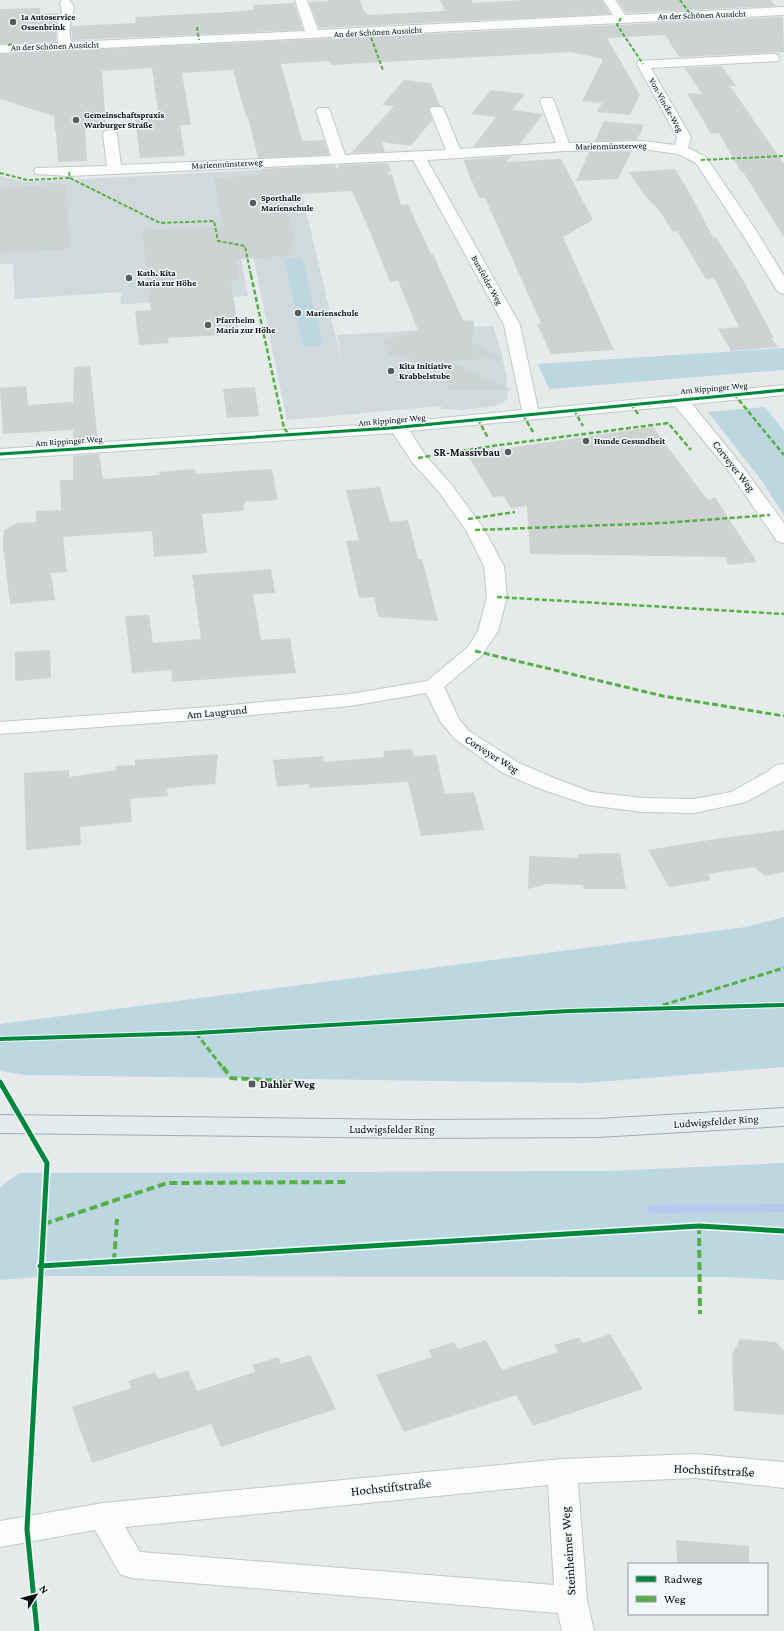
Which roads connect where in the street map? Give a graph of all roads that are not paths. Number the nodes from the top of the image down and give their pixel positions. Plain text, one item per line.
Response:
1 (301, 0) edge
2 (609, 0) edge
3 (747, 0) edge
4 (66, 3) dead end
5 (784, 12) edge
6 (757, 13) junction
7 (621, 18) junction
8 (313, 35) junction
9 (65, 46) junction
10 (0, 49) edge
11 (773, 58) dead end
12 (547, 101) dead end
13 (437, 110) dead end
14 (323, 111) dead end
15 (110, 134) dead end
16 (564, 147) junction
17 (681, 150) junction
18 (455, 154) junction
19 (418, 156) junction
20 (339, 159) junction
21 (114, 169) junction
22 (41, 171) dead end
23 (784, 289) edge
24 (784, 390) edge
25 (679, 400) junction
26 (531, 414) junction
27 (398, 427) junction
28 (0, 454) edge
29 (784, 537) edge
30 (432, 686) junction
31 (0, 728) edge
32 (784, 770) edge
33 (784, 1117) edge
34 (0, 1124) edge
35 (562, 1471) junction
36 (784, 1475) edge
37 (103, 1516) junction
38 (0, 1534) edge
39 (571, 1600) junction
40 (578, 1631) edge

1 - 8 street
2 - 7 street
3 - 6 street, An der Schönen Aussicht
4 - 9 street
5 - 6 street, An der Schönen Aussicht
6 - 7 street, An der Schönen Aussicht
7 - 8 street, An der Schönen Aussicht
8 - 9 street, An der Schönen Aussicht
9 - 10 street, An der Schönen Aussicht
11 - 17 street, Von-Vincke-Weg
12 - 16 street, Marienmünsterweg
13 - 18 street
14 - 20 street
15 - 21 street
16 - 17 street, Marienmünsterweg
16 - 18 street, Marienmünsterweg
17 - 23 street
18 - 19 street, Marienmünsterweg
19 - 20 street, Marienmünsterweg
19 - 26 street, Bursfelder Weg
20 - 21 street, Marienmünsterweg
21 - 22 street, Marienmünsterweg
24 - 25 street, Am Rippinger Weg
25 - 26 street, Am Rippinger Weg
25 - 29 street, Corveyer Weg
26 - 27 street, Am Rippinger Weg
27 - 28 street, Am Rippinger Weg
27 - 30 street
30 - 31 street, Am Laugrund
30 - 32 street, Corveyer Weg
33 - 34 main road, Ludwigsfelder Ring
35 - 36 street, Hochstiftstraße
35 - 37 street, Hochstiftstraße
35 - 39 street, Steinheimer Weg
37 - 38 street, Hochstiftstraße
37 - 39 street
39 - 40 street, Steinheimer Weg

